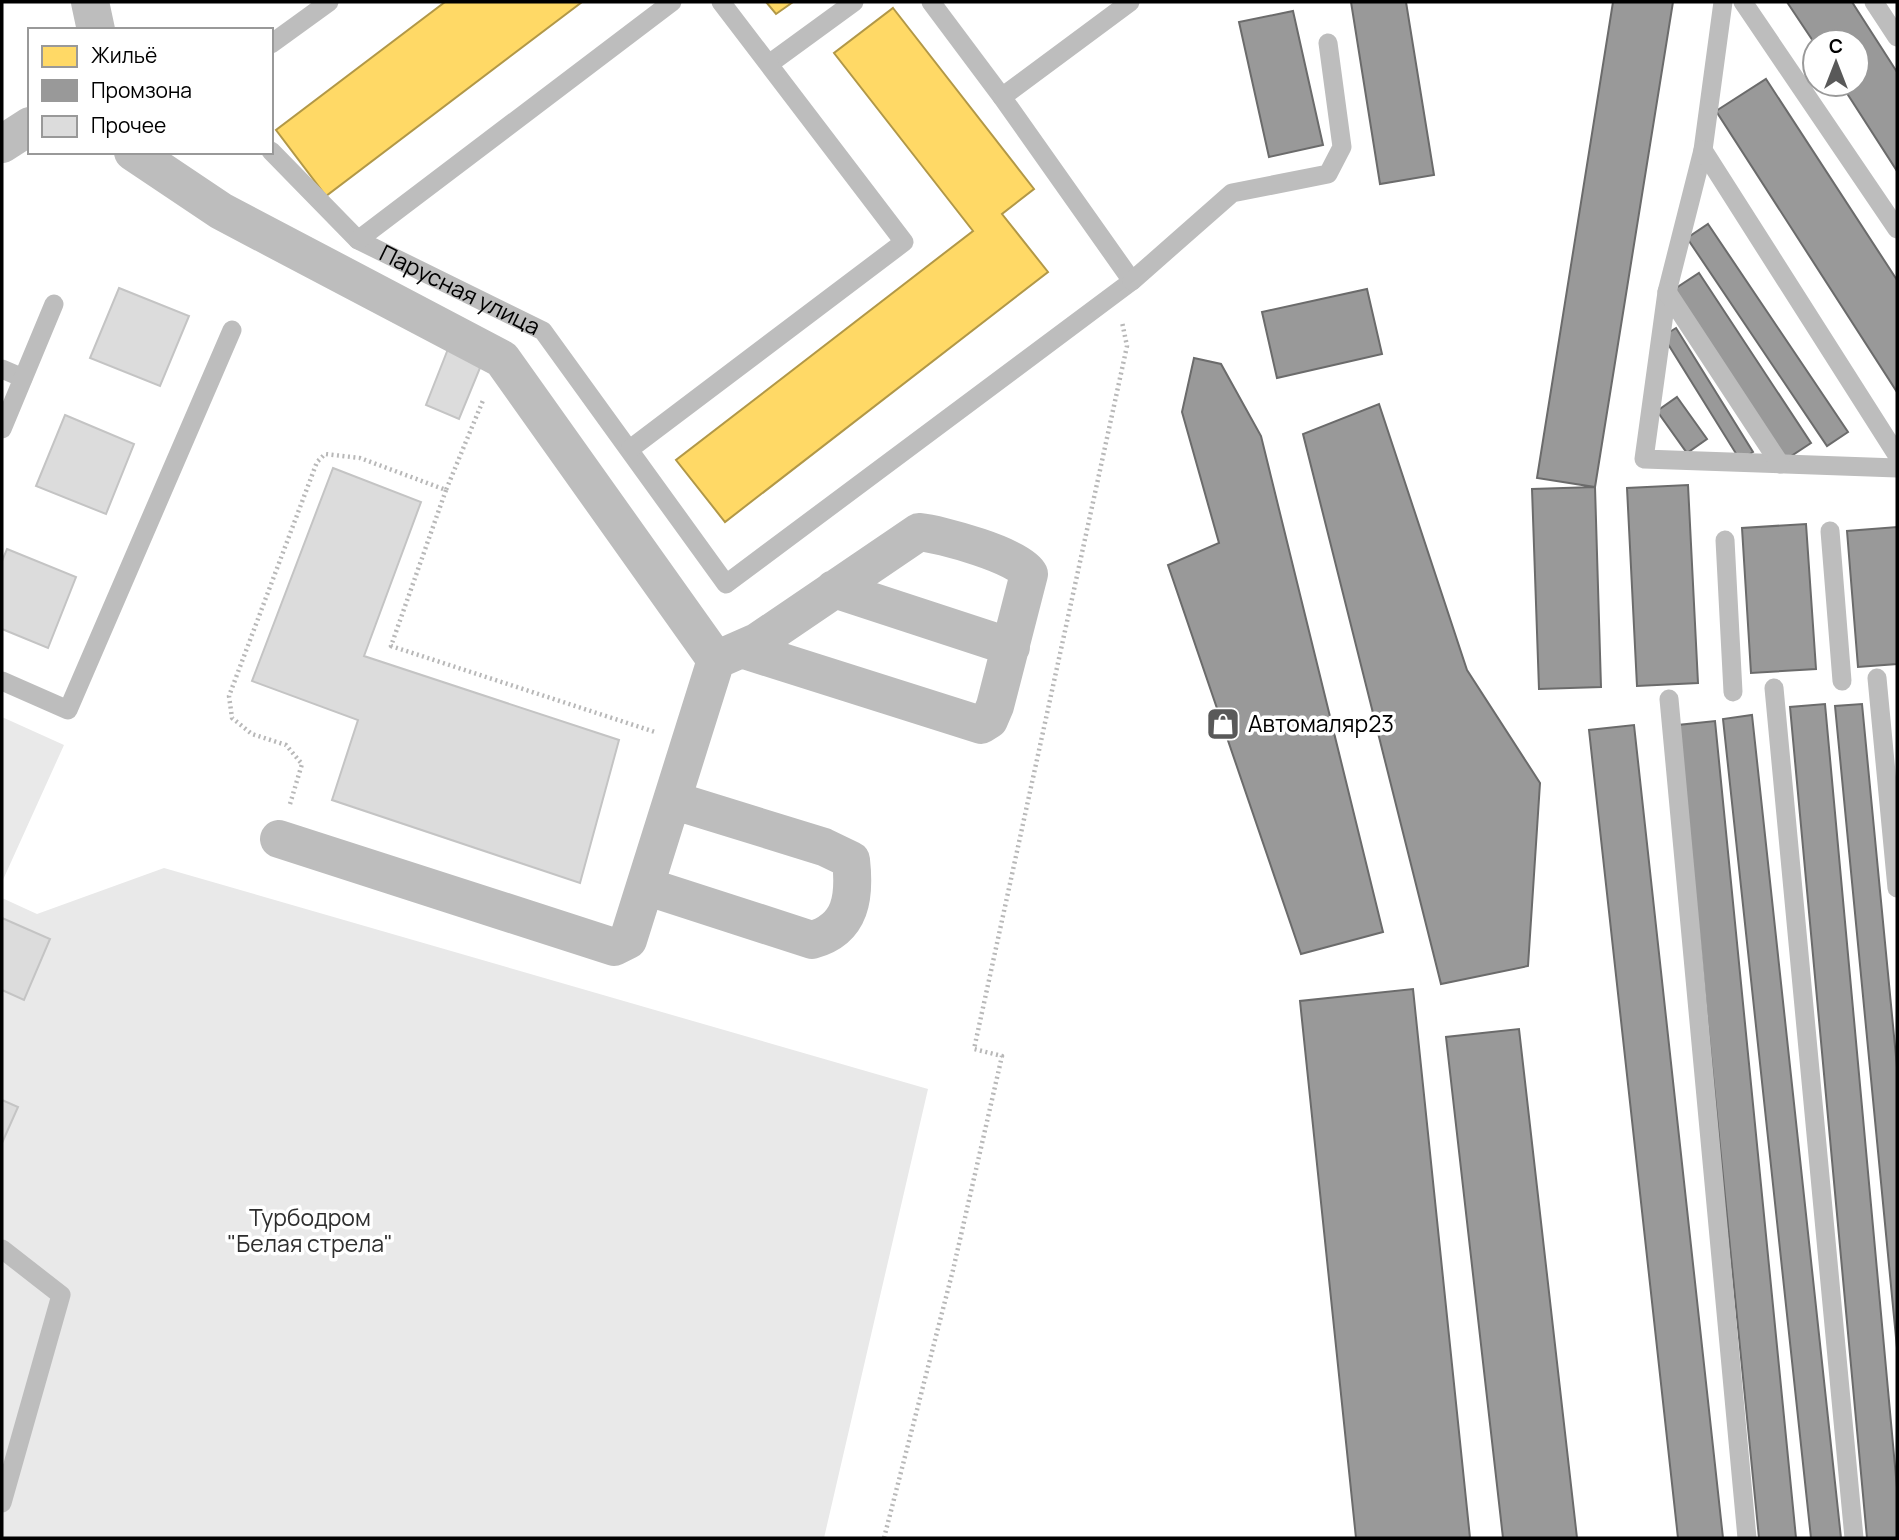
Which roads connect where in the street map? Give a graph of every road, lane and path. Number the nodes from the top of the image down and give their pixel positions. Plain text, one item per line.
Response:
1 (90, 2) edge
2 (329, 2) edge
3 (672, 2) edge
4 (721, 2) edge
5 (854, 2) edge
6 (931, 2) edge
7 (1130, 2) edge
8 (1723, 2) edge
9 (1743, 2) edge
10 (1874, 2) edge
11 (96, 28) edge
12 (1897, 37) edge
13 (273, 43) edge
14 (1328, 43) dead end
15 (769, 64) junction
16 (1002, 97) junction
17 (28, 127) edge
18 (2, 144) edge
19 (1703, 150) junction
20 (273, 153) edge
21 (136, 154) edge
22 (1897, 229) edge
23 (358, 240) junction
24 (1132, 281) junction
25 (1667, 292) junction
26 (1110, 298) junction
27 (54, 304) dead end
28 (232, 330) dead end
29 (502, 359) junction
30 (2, 369) edge
31 (23, 378) junction
32 (2, 429) edge
33 (630, 449) junction
34 (1897, 455) edge
35 (1780, 464) junction
36 (1897, 468) edge
37 (446, 490) junction
38 (1830, 531) dead end
39 (1725, 540) dead end
40 (834, 589) junction
41 (1011, 648) junction
42 (729, 655) junction
43 (1877, 678) dead end
44 (2, 681) edge
45 (1842, 681) dead end
46 (1774, 688) dead end
47 (1733, 692) dead end
48 (1669, 699) dead end
49 (690, 744) junction
50 (672, 800) junction
51 (279, 839) joint
52 (645, 886) junction
53 (1897, 888) edge
54 (2, 1250) edge
55 (2, 1503) edge
56 (884, 1538) edge
57 (1747, 1538) edge
58 (1854, 1538) edge

1 - 11 street
2 - 13 lane
3 - 23 lane
4 - 15 lane
5 - 15 lane
6 - 16 lane
7 - 16 lane
8 - 19 lane
9 - 22 lane
10 - 12 lane
14 - 24 lane
15 - 33 lane
16 - 24 lane
17 - 18 street
19 - 25 lane
19 - 34 lane
20 - 23 lane, Парусная улица
21 - 29 street
23 - 33 lane, Парусная улица
24 - 26 lane
25 - 35 lane
25 - 35 lane
26 - 33 lane, Парусная улица
26 - 56 path
27 - 31 lane
28 - 44 lane
29 - 37 path
29 - 42 street
30 - 31 lane
31 - 32 lane
35 - 36 lane
37 - 49 path
37 - 51 path
38 - 45 lane
39 - 47 lane
40 - 41 street
40 - 41 street
40 - 42 street
41 - 42 street
42 - 49 street
43 - 53 lane
46 - 58 lane
48 - 57 lane
49 - 50 street
50 - 52 street
50 - 52 street
51 - 52 street
54 - 55 lane

